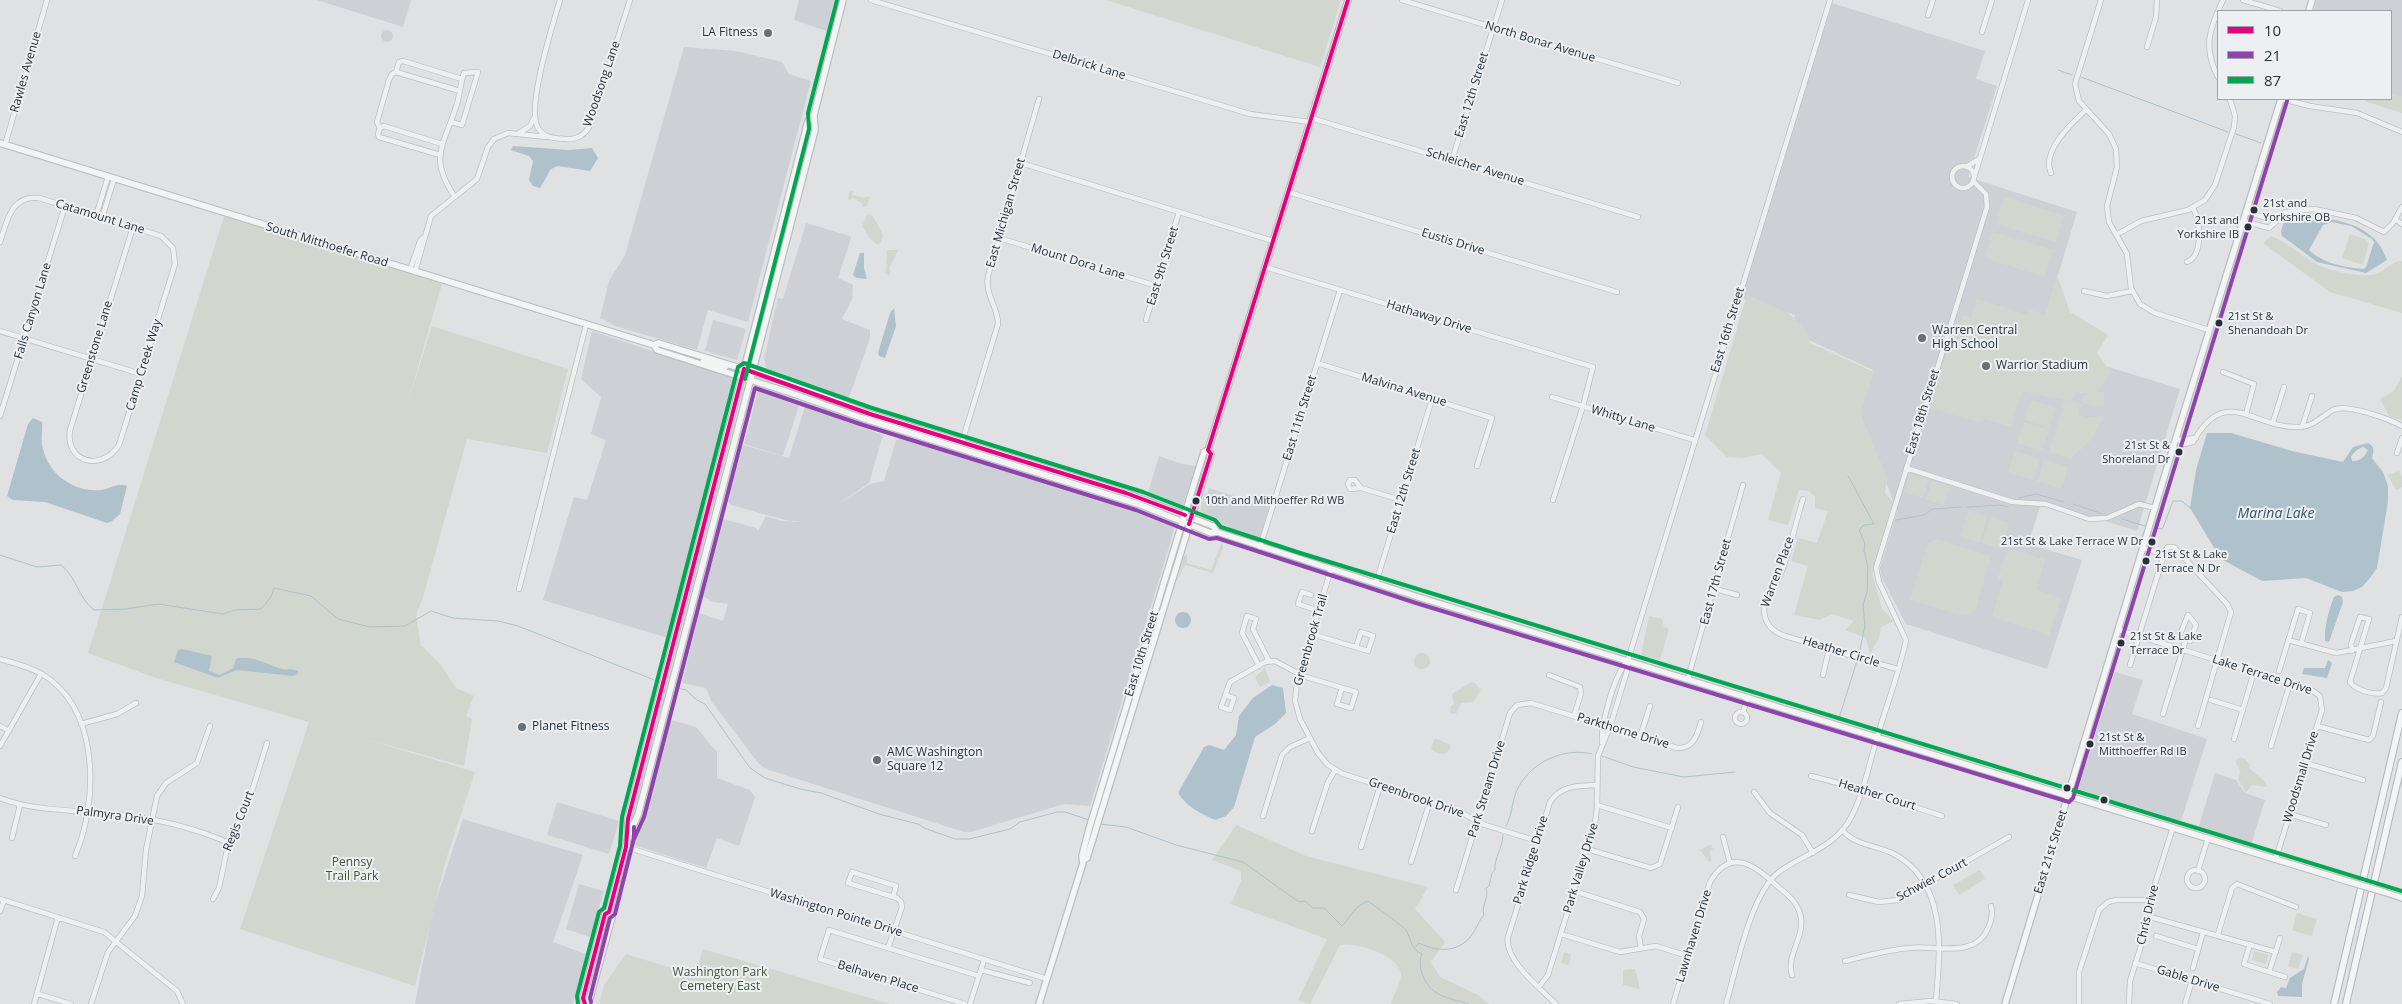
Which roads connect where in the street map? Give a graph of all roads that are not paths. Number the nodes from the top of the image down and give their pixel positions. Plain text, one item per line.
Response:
1 (47, 0) edge
2 (560, 0) edge
3 (630, 0) edge
4 (843, 0) edge
5 (870, 0) edge
6 (1348, 0) edge
7 (1402, 0) edge
8 (1502, 0) edge
9 (1830, 0) edge
10 (1933, 0) edge
11 (1992, 0) edge
12 (2028, 0) edge
13 (2101, 0) edge
14 (2157, 0) edge
15 (2243, 0) edge
16 (2277, 10) edge
17 (1928, 15) dead end
18 (2217, 17) edge
19 (1493, 28) junction
20 (1982, 32) dead end
21 (2147, 47) dead end
22 (396, 72) junction
23 (2217, 75) edge
24 (462, 79) junction
25 (1678, 83) dead end
26 (460, 91) junction
27 (1039, 99) dead end
28 (2230, 100) edge
29 (2282, 100) edge
30 (2286, 100) edge
31 (2086, 110) junction
32 (814, 115) junction
33 (535, 116) junction
34 (1310, 120) junction
35 (451, 122) junction
36 (380, 128) junction
37 (2402, 132) edge
38 (514, 134) junction
39 (550, 138) junction
40 (2, 144) edge
41 (442, 144) junction
42 (440, 155) junction
43 (1979, 158) junction
44 (1452, 160) junction
45 (1021, 163) junction
46 (1966, 167) junction
47 (2052, 174) dead end
48 (111, 178) junction
49 (1973, 179) junction
50 (1966, 187) junction
51 (1981, 189) junction
52 (1288, 192) junction
53 (454, 196) junction
54 (66, 206) junction
55 (2402, 207) edge
56 (2194, 208) junction
57 (1179, 212) junction
58 (2246, 212) junction
59 (96, 216) junction
60 (1638, 217) dead end
61 (2278, 217) junction
62 (102, 218) junction
63 (2395, 220) junction
64 (2243, 221) junction
65 (2402, 224) edge
66 (132, 227) junction
67 (2116, 234) junction
68 (999, 238) junction
69 (1273, 240) junction
70 (0, 242) edge
71 (173, 248) joint
72 (2187, 262) dead end
73 (1265, 267) junction
74 (413, 271) junction
75 (1157, 286) junction
76 (1340, 290) junction
77 (2084, 291) dead end
78 (2132, 291) junction
79 (1617, 292) dead end
80 (1146, 320) dead end
81 (586, 325) junction
82 (0, 330) edge
83 (2209, 330) junction
84 (24, 338) junction
85 (654, 345) junction
86 (92, 359) junction
87 (1317, 363) junction
88 (746, 372) junction
89 (2223, 372) dead end
90 (141, 374) junction
91 (751, 380) junction
92 (2284, 387) dead end
93 (2312, 396) dead end
94 (1552, 397) dead end
95 (1432, 399) junction
96 (1583, 406) junction
97 (2246, 414) junction
98 (0, 416) edge
99 (2273, 422) junction
100 (2402, 426) edge
101 (2302, 427) junction
102 (2402, 438) edge
103 (2178, 439) junction
104 (1694, 440) junction
105 (962, 442) junction
106 (1208, 450) junction
107 (2397, 453) dead end
108 (87, 460) joint
109 (1477, 466) dead end
110 (1906, 468) junction
111 (1743, 485) dead end
112 (1361, 488) dead end
113 (1121, 499) junction
114 (1143, 499) junction
115 (1803, 499) dead end
116 (1401, 500) junction
117 (1554, 500) dead end
118 (2155, 508) junction
119 (1185, 515) junction
120 (1191, 517) junction
121 (1186, 523) junction
122 (1217, 532) junction
123 (1260, 546) junction
124 (2144, 548) junction
125 (2164, 555) junction
126 (1331, 570) junction
127 (1376, 583) junction
128 (1712, 588) junction
129 (519, 589) dead end
130 (1311, 595) dead end
131 (1737, 596) dead end
132 (1319, 611) junction
133 (2402, 617) edge
134 (2119, 630) junction
135 (1312, 634) junction
136 (1785, 636) joint
137 (2138, 636) junction
138 (2186, 639) junction
139 (2288, 640) junction
140 (2396, 641) junction
141 (2301, 644) junction
142 (1356, 647) junction
143 (1829, 649) junction
144 (2360, 649) junction
145 (2182, 650) junction
146 (2352, 651) junction
147 (0, 658) edge
148 (1628, 660) junction
149 (1269, 661) junction
150 (2218, 661) junction
151 (2130, 665) dead end
152 (1259, 666) junction
153 (1897, 669) junction
154 (2279, 671) dead end
155 (2254, 672) junction
156 (1300, 673) junction
157 (41, 674) junction
158 (1549, 675) dead end
159 (1823, 675) dead end
160 (1688, 678) junction
161 (2290, 683) junction
162 (1342, 688) junction
163 (1225, 695) dead end
164 (2319, 695) joint
165 (1748, 697) junction
166 (2211, 700) dead end
167 (2381, 702) dead end
168 (136, 703) dead end
169 (1531, 703) joint
170 (1650, 706) dead end
171 (2243, 710) junction
172 (1743, 712) dead end
173 (2402, 713) edge
174 (2163, 714) dead end
175 (1574, 716) junction
176 (1701, 722) dead end
177 (82, 724) junction
178 (1603, 725) junction
179 (0, 726) edge
180 (210, 726) dead end
181 (2198, 726) dead end
182 (2316, 726) junction
183 (1610, 727) junction
184 (9, 731) junction
185 (1640, 737) junction
186 (1877, 737) junction
187 (1310, 738) junction
188 (2234, 739) dead end
189 (267, 743) dead end
190 (1602, 744) junction
191 (0, 746) edge
192 (2271, 746) dead end
193 (2402, 762) edge
194 (2305, 763) junction
195 (1334, 770) junction
196 (1811, 776) dead end
197 (2363, 780) dead end
198 (1380, 786) junction
199 (1597, 786) junction
200 (1861, 790) junction
201 (1754, 792) dead end
202 (2068, 796) junction
203 (0, 798) edge
204 (1430, 801) junction
205 (20, 805) junction
206 (1598, 805) junction
207 (1678, 807) dead end
208 (87, 812) junction
209 (2289, 814) junction
210 (1263, 816) dead end
211 (1942, 816) dead end
212 (152, 821) junction
213 (1477, 821) junction
214 (2326, 825) dead end
215 (2173, 827) junction
216 (1672, 828) junction
217 (1842, 830) junction
218 (1312, 831) dead end
219 (628, 836) junction
220 (1723, 837) dead end
221 (2009, 837) dead end
222 (12, 838) dead end
223 (2208, 838) junction
224 (1537, 841) junction
225 (229, 843) junction
226 (626, 847) junction
227 (1362, 847) dead end
228 (1587, 849) junction
229 (1813, 853) junction
230 (75, 856) dead end
231 (2276, 858) junction
232 (1411, 862) dead end
233 (1730, 864) junction
234 (2198, 870) dead end
235 (1770, 879) junction
236 (1926, 885) junction
237 (1456, 890) dead end
238 (1574, 892) junction
239 (1849, 895) dead end
240 (893, 897) junction
241 (2402, 898) edge
242 (213, 899) dead end
243 (2, 900) edge
244 (2153, 900) junction
245 (1991, 906) dead end
246 (2296, 907) dead end
247 (0, 911) edge
248 (2150, 917) junction
249 (58, 918) junction
250 (894, 931) junction
251 (2203, 932) junction
252 (1561, 934) junction
253 (2218, 934) junction
254 (2156, 936) dead end
255 (2280, 938) dead end
256 (116, 941) junction
257 (2250, 944) junction
258 (888, 948) junction
259 (1940, 948) junction
260 (1641, 949) junction
261 (2198, 949) junction
262 (2276, 952) junction
263 (1688, 956) junction
264 (984, 960) junction
265 (1845, 961) dead end
266 (2136, 963) junction
267 (2192, 968) dead end
268 (981, 970) junction
269 (2269, 972) junction
270 (1792, 975) dead end
271 (979, 976) junction
272 (2285, 976) dead end
273 (1047, 979) junction
274 (2192, 980) junction
275 (1030, 983) dead end
276 (1539, 987) junction
277 (38, 994) junction
278 (1936, 1001) junction
279 (585, 1003) edge
280 (34, 1004) edge
281 (71, 1004) edge
282 (91, 1004) edge
283 (183, 1004) edge
284 (965, 1004) edge
285 (970, 1004) edge
286 (1039, 1004) edge
287 (1556, 1004) edge
288 (1673, 1004) edge
289 (1726, 1004) edge
290 (1899, 1004) edge
291 (1958, 1004) edge
292 (2005, 1004) edge
293 (2079, 1004) edge
294 (2129, 1004) edge
295 (2185, 1004) edge
296 (2270, 1004) edge
297 (2334, 1004) edge
298 (2346, 1004) edge

1 - 40 street, Rawles Avenue
2 - 33 street
3 - 39 street, Woodsong Lane
4 - 32 main road
5 - 34 street, Delbrick Lane
6 - 34 main road, East 10th Street
7 - 19 street, North Bonar Avenue
8 - 19 street, East 12th Street
9 - 104 street, East 16th Street
10 - 17 street
11 - 20 street
12 - 43 street
13 - 31 street
14 - 21 street
15 - 16 street
18 - 23 street
19 - 25 street, North Bonar Avenue
19 - 44 street, East 12th Street
22 - 24 street
22 - 26 street
22 - 36 street
24 - 26 street
24 - 35 street
26 - 35 street
27 - 45 street, East Michigan Street
28 - 56 street
29 - 58 main road, East 21st Street
30 - 37 street
31 - 47 street
31 - 67 street
32 - 88 main road
32 - 88 main road
33 - 38 street
33 - 39 street
34 - 44 street, Schleicher Avenue
34 - 52 main road, East 10th Street
35 - 41 street
36 - 41 street
36 - 42 street
38 - 39 street, Woodsong Lane
38 - 53 street
40 - 48 main road, South Mitthoefer Road
41 - 42 street
42 - 53 street
43 - 46 street
43 - 49 street
44 - 60 street, Schleicher Avenue
45 - 57 street
45 - 68 street, East Michigan Street
46 - 49 street
46 - 50 street
48 - 59 street
48 - 62 street
48 - 74 main road, South Mitthoefer Road
49 - 50 street
49 - 51 street
50 - 51 street
51 - 110 street, East 18th Street
52 - 69 main road, East 10th Street
52 - 79 street, Eustis Drive
53 - 74 street
54 - 59 street, Catamount Lane
54 - 70 street, Catamount Lane
54 - 84 street, Falls Canyon Lane
55 - 63 street
56 - 67 street
56 - 72 street
57 - 69 street
57 - 75 street, East 9th Street
58 - 61 street
58 - 64 main road, East 21st Street
59 - 62 street, Catamount Lane
61 - 63 street
61 - 64 street
62 - 66 street, Catamount Lane
63 - 65 street
64 - 83 main road, East 21st Street
66 - 71 street, Catamount Lane
66 - 86 street, Greenstone Lane
67 - 78 street
68 - 75 street, Mount Dora Lane
68 - 105 street, East Michigan Street
69 - 73 main road, East 10th Street
71 - 90 street, Camp Creek Way
73 - 76 street, Hathaway Drive
73 - 106 main road, East 10th Street
74 - 81 main road, South Mitthoefer Road
75 - 80 street, East 9th Street
76 - 87 street, East 11th Street
76 - 96 street, Hathaway Drive
77 - 78 street
78 - 83 street
81 - 85 main road, South Mitthoefer Road
81 - 129 street
82 - 84 street
83 - 103 main road, East 21st Street
84 - 86 street
84 - 98 street, Falls Canyon Lane
85 - 88 main road, South Mitthoefer Road
85 - 88 main road, South Mitthoefer Road
86 - 90 street
86 - 108 street, Greenstone Lane
87 - 95 street, Malvina Avenue
87 - 123 street, East 11th Street
88 - 91 main road
88 - 91 main road
88 - 105 main road
88 - 219 main road
89 - 97 street
90 - 108 street, Camp Creek Way
91 - 113 main road
91 - 219 main road
92 - 99 street
93 - 101 street
94 - 96 street, Whitty Lane
95 - 109 street, Malvina Avenue
95 - 116 street, East 12th Street
96 - 104 street, Whitty Lane
96 - 117 street
97 - 99 street
97 - 103 street
99 - 101 street
100 - 101 street
102 - 107 street
103 - 118 main road, East 21st Street
104 - 148 street, East 16th Street
105 - 114 main road
106 - 119 main road, East 10th Street
106 - 120 main road, East 10th Street
110 - 118 street
110 - 153 street, East 18th Street
111 - 128 street, East 17th Street
112 - 116 street
113 - 114 main road
113 - 121 main road
114 - 119 main road
115 - 136 street, Warren Place
116 - 127 street, East 12th Street
118 - 124 main road, East 21st Street
119 - 120 main road
119 - 121 main road, East 10th Street
120 - 121 main road, East 10th Street
120 - 122 main road
121 - 122 main road
121 - 273 main road, East 10th Street
122 - 123 main road
123 - 126 main road
124 - 125 street
124 - 134 main road, East 21st Street
125 - 137 street
125 - 150 street
126 - 127 main road
126 - 132 street, Greenbrook Trail
127 - 148 main road
128 - 131 street
128 - 160 street, East 17th Street
130 - 132 street
132 - 135 street, Greenbrook Trail
133 - 140 street
134 - 137 street, Lake Terrace Drive
134 - 202 main road, East 21st Street
135 - 142 street
135 - 156 street, Greenbrook Trail
136 - 143 street, Heather Circle
137 - 145 street, Lake Terrace Drive
137 - 151 street
138 - 138 street
138 - 145 street
139 - 141 street
139 - 141 street
139 - 154 street
140 - 144 street
140 - 144 street
141 - 146 street
142 - 142 street
143 - 153 street, Heather Circle
143 - 159 street
144 - 146 street
144 - 146 street
145 - 150 street, Lake Terrace Drive
145 - 174 street
147 - 157 street
148 - 160 main road
148 - 178 street, Park Valley Drive
148 - 183 street, Park Valley Drive
149 - 152 street
149 - 152 street
149 - 156 street
150 - 155 street, Lake Terrace Drive
150 - 181 street
152 - 163 street
153 - 186 street
155 - 161 street, Lake Terrace Drive
155 - 171 street
156 - 162 street
156 - 187 street, Greenbrook Trail
157 - 177 street
157 - 184 street
158 - 175 street
160 - 165 main road
161 - 164 street, Lake Terrace Drive
161 - 192 street
162 - 162 street
164 - 182 street, Woodsmall Drive
165 - 172 street
165 - 186 main road
166 - 171 street
167 - 182 street
168 - 177 street
169 - 175 street, Parkthorne Drive
169 - 213 street, Park Stream Drive
170 - 185 street
171 - 188 street
173 - 297 highway
175 - 178 street, Parkthorne Drive
176 - 185 street, Parkthorne Drive
177 - 208 street
178 - 183 street, Parkthorne Drive
178 - 190 street, Park Valley Drive
179 - 184 street
180 - 212 street
182 - 194 street, Woodsmall Drive
183 - 185 street, Parkthorne Drive
183 - 190 street, Park Valley Drive
184 - 191 street
186 - 200 street
186 - 202 main road
187 - 195 street, Greenbrook Drive
187 - 210 street
189 - 225 street, Regis Court
190 - 199 street, Park Valley Drive
193 - 298 highway
194 - 197 street
194 - 209 street, Woodsmall Drive
195 - 198 street, Greenbrook Drive
195 - 218 street
196 - 200 street, Heather Court
198 - 204 street, Greenbrook Drive
198 - 227 street
199 - 206 street, Park Valley Drive
199 - 224 street, Park Ridge Drive
200 - 211 street, Heather Court
200 - 217 street
201 - 229 street
202 - 215 main road
202 - 292 main road, East 21st Street
203 - 205 street, Palmyra Drive
204 - 213 street, Greenbrook Drive
204 - 232 street
205 - 208 street, Palmyra Drive
205 - 222 street
206 - 216 street
206 - 228 street, Park Valley Drive
207 - 216 street
208 - 212 street, Palmyra Drive
208 - 230 street
209 - 214 street
209 - 231 street, Woodsmall Drive
212 - 225 street, Palmyra Drive
212 - 256 street
213 - 224 street, Greenbrook Drive
213 - 237 street, Park Stream Drive
215 - 223 main road
215 - 244 street, Chris Drive
216 - 228 street
217 - 229 street
217 - 236 street
219 - 226 main road
220 - 233 street
221 - 236 street, Schwier Court
223 - 231 main road
223 - 234 street
224 - 276 street, Park Ridge Drive
225 - 242 street, Regis Court
226 - 250 street, Washington Pointe Drive
226 - 279 main road
228 - 238 street, Park Valley Drive
229 - 235 street
231 - 241 main road, bridge
233 - 235 street
233 - 263 street, Lawnhaven Drive
235 - 270 street
235 - 289 street
236 - 239 street, Schwier Court
236 - 259 street
238 - 252 street, Park Valley Drive
238 - 260 street
240 - 240 street
240 - 250 street
243 - 247 street
243 - 249 street
244 - 248 street, Chris Drive
244 - 293 street
245 - 259 street
246 - 253 street
248 - 251 street
248 - 266 street, Chris Drive
249 - 256 street
249 - 277 street
250 - 258 street
250 - 264 street, Washington Pointe Drive
251 - 253 street
251 - 261 street
252 - 260 street
252 - 276 street, Park Valley Drive
253 - 257 street
254 - 261 street
255 - 262 street
256 - 282 street
256 - 283 street
257 - 262 street
257 - 269 street
258 - 271 street
258 - 284 street, Belhaven Place
259 - 265 street
259 - 278 street
260 - 263 street
261 - 267 street
262 - 269 street
263 - 288 street, Lawnhaven Drive
264 - 268 street
264 - 273 street, Washington Pointe Drive
266 - 274 street, Gable Drive
266 - 294 street, Chris Drive
268 - 271 street
268 - 275 street
269 - 272 street
271 - 285 street
273 - 286 main road, East 10th Street
274 - 295 street
274 - 296 street, Gable Drive
276 - 287 street
277 - 280 street
277 - 281 street
278 - 290 street
278 - 291 street

